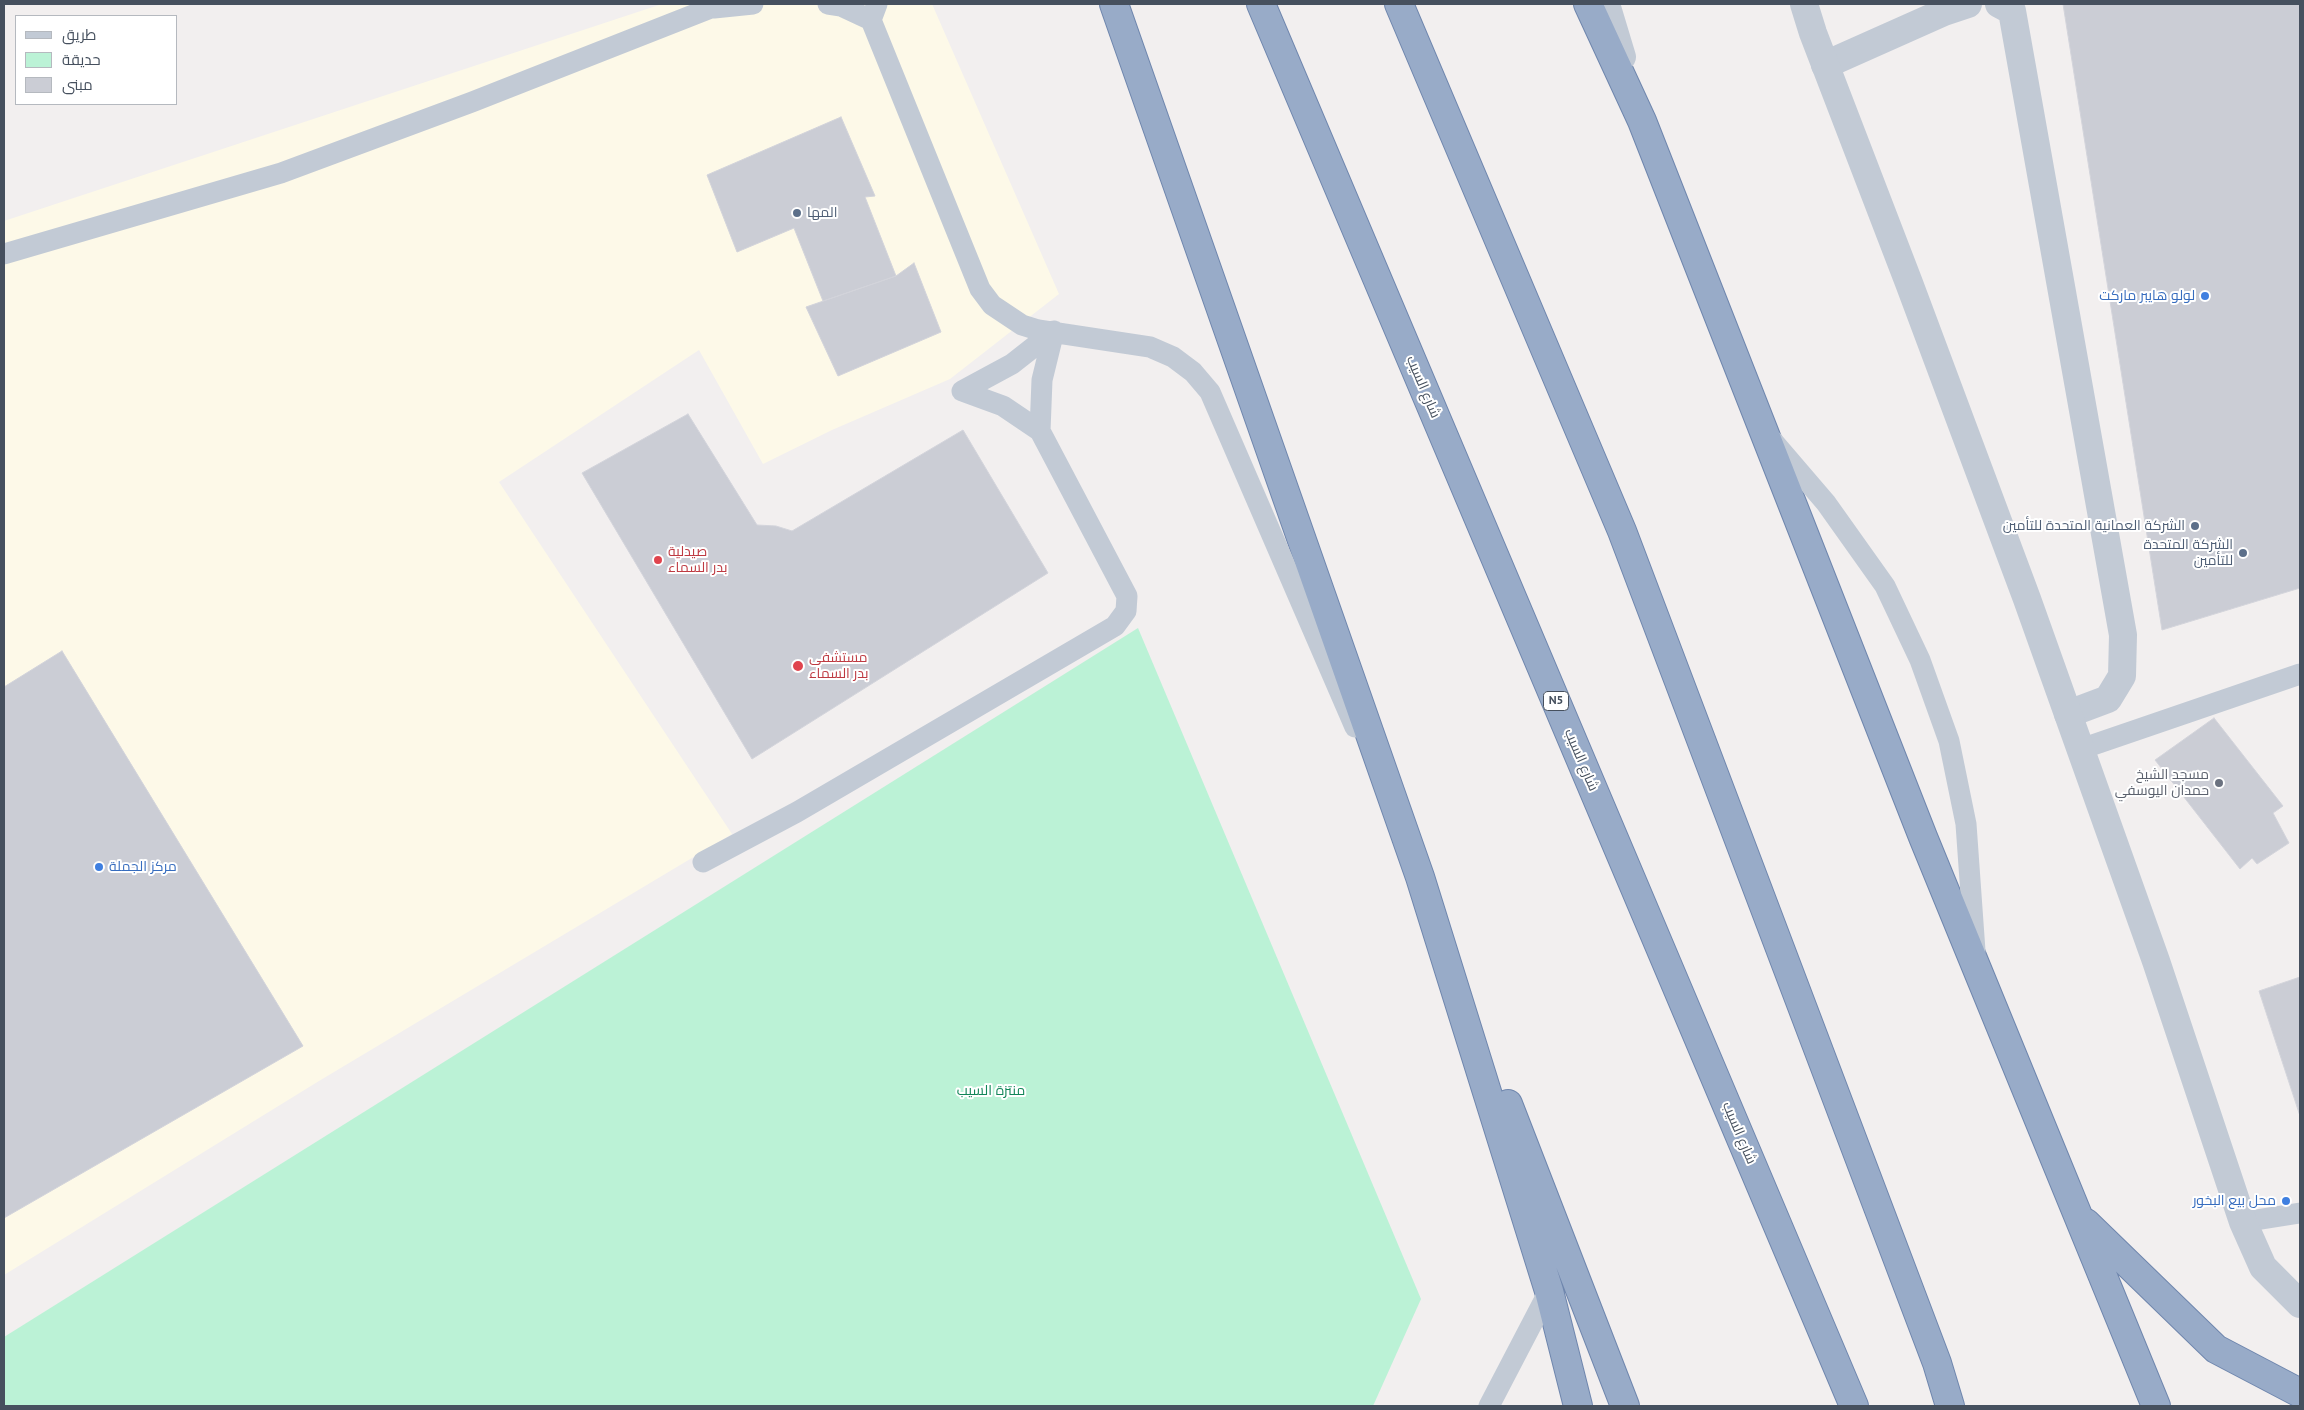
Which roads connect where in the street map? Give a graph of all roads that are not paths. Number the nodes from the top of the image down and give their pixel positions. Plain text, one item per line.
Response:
1 (753, 4) edge
2 (828, 4) edge
3 (1114, 4) edge
4 (1261, 4) edge
5 (1399, 4) edge
6 (1588, 4) edge
7 (1606, 4) edge
8 (1804, 4) edge
9 (1968, 4) edge
10 (1999, 4) edge
11 (717, 6) edge
12 (874, 12) edge
13 (1825, 65) junction
14 (1642, 121) junction
15 (4, 254) edge
16 (1054, 331) junction
17 (1762, 429) junction
18 (1040, 431) junction
19 (2300, 674) edge
20 (2068, 714) junction
21 (2080, 749) junction
22 (703, 862) dead end
23 (1420, 877) junction
24 (1976, 969) junction
25 (2300, 1213) edge
26 (2078, 1215) junction
27 (2243, 1222) junction
28 (1548, 1291) junction
29 (2300, 1304) edge
30 (2300, 1393) edge
31 (1853, 1402) edge
32 (1489, 1406) edge
33 (1578, 1406) edge
34 (1625, 1406) edge
35 (1950, 1406) edge
36 (2156, 1406) edge

1 - 11 lane
2 - 12 lane
3 - 23 highway
4 - 31 highway, شارع السيب / N5
5 - 35 highway
6 - 14 highway
7 - 14 street
8 - 13 street
9 - 13 street
10 - 20 street
11 - 15 lane
12 - 16 lane
13 - 20 street
14 - 17 highway
16 - 18 lane
16 - 18 lane
16 - 23 lane
17 - 24 highway
17 - 24 lane
18 - 22 lane
19 - 21 lane
20 - 21 street
21 - 27 street
23 - 28 highway
23 - 34 highway
24 - 26 highway
25 - 27 lane
26 - 30 highway
26 - 36 highway
27 - 29 street
28 - 32 lane
28 - 33 highway

